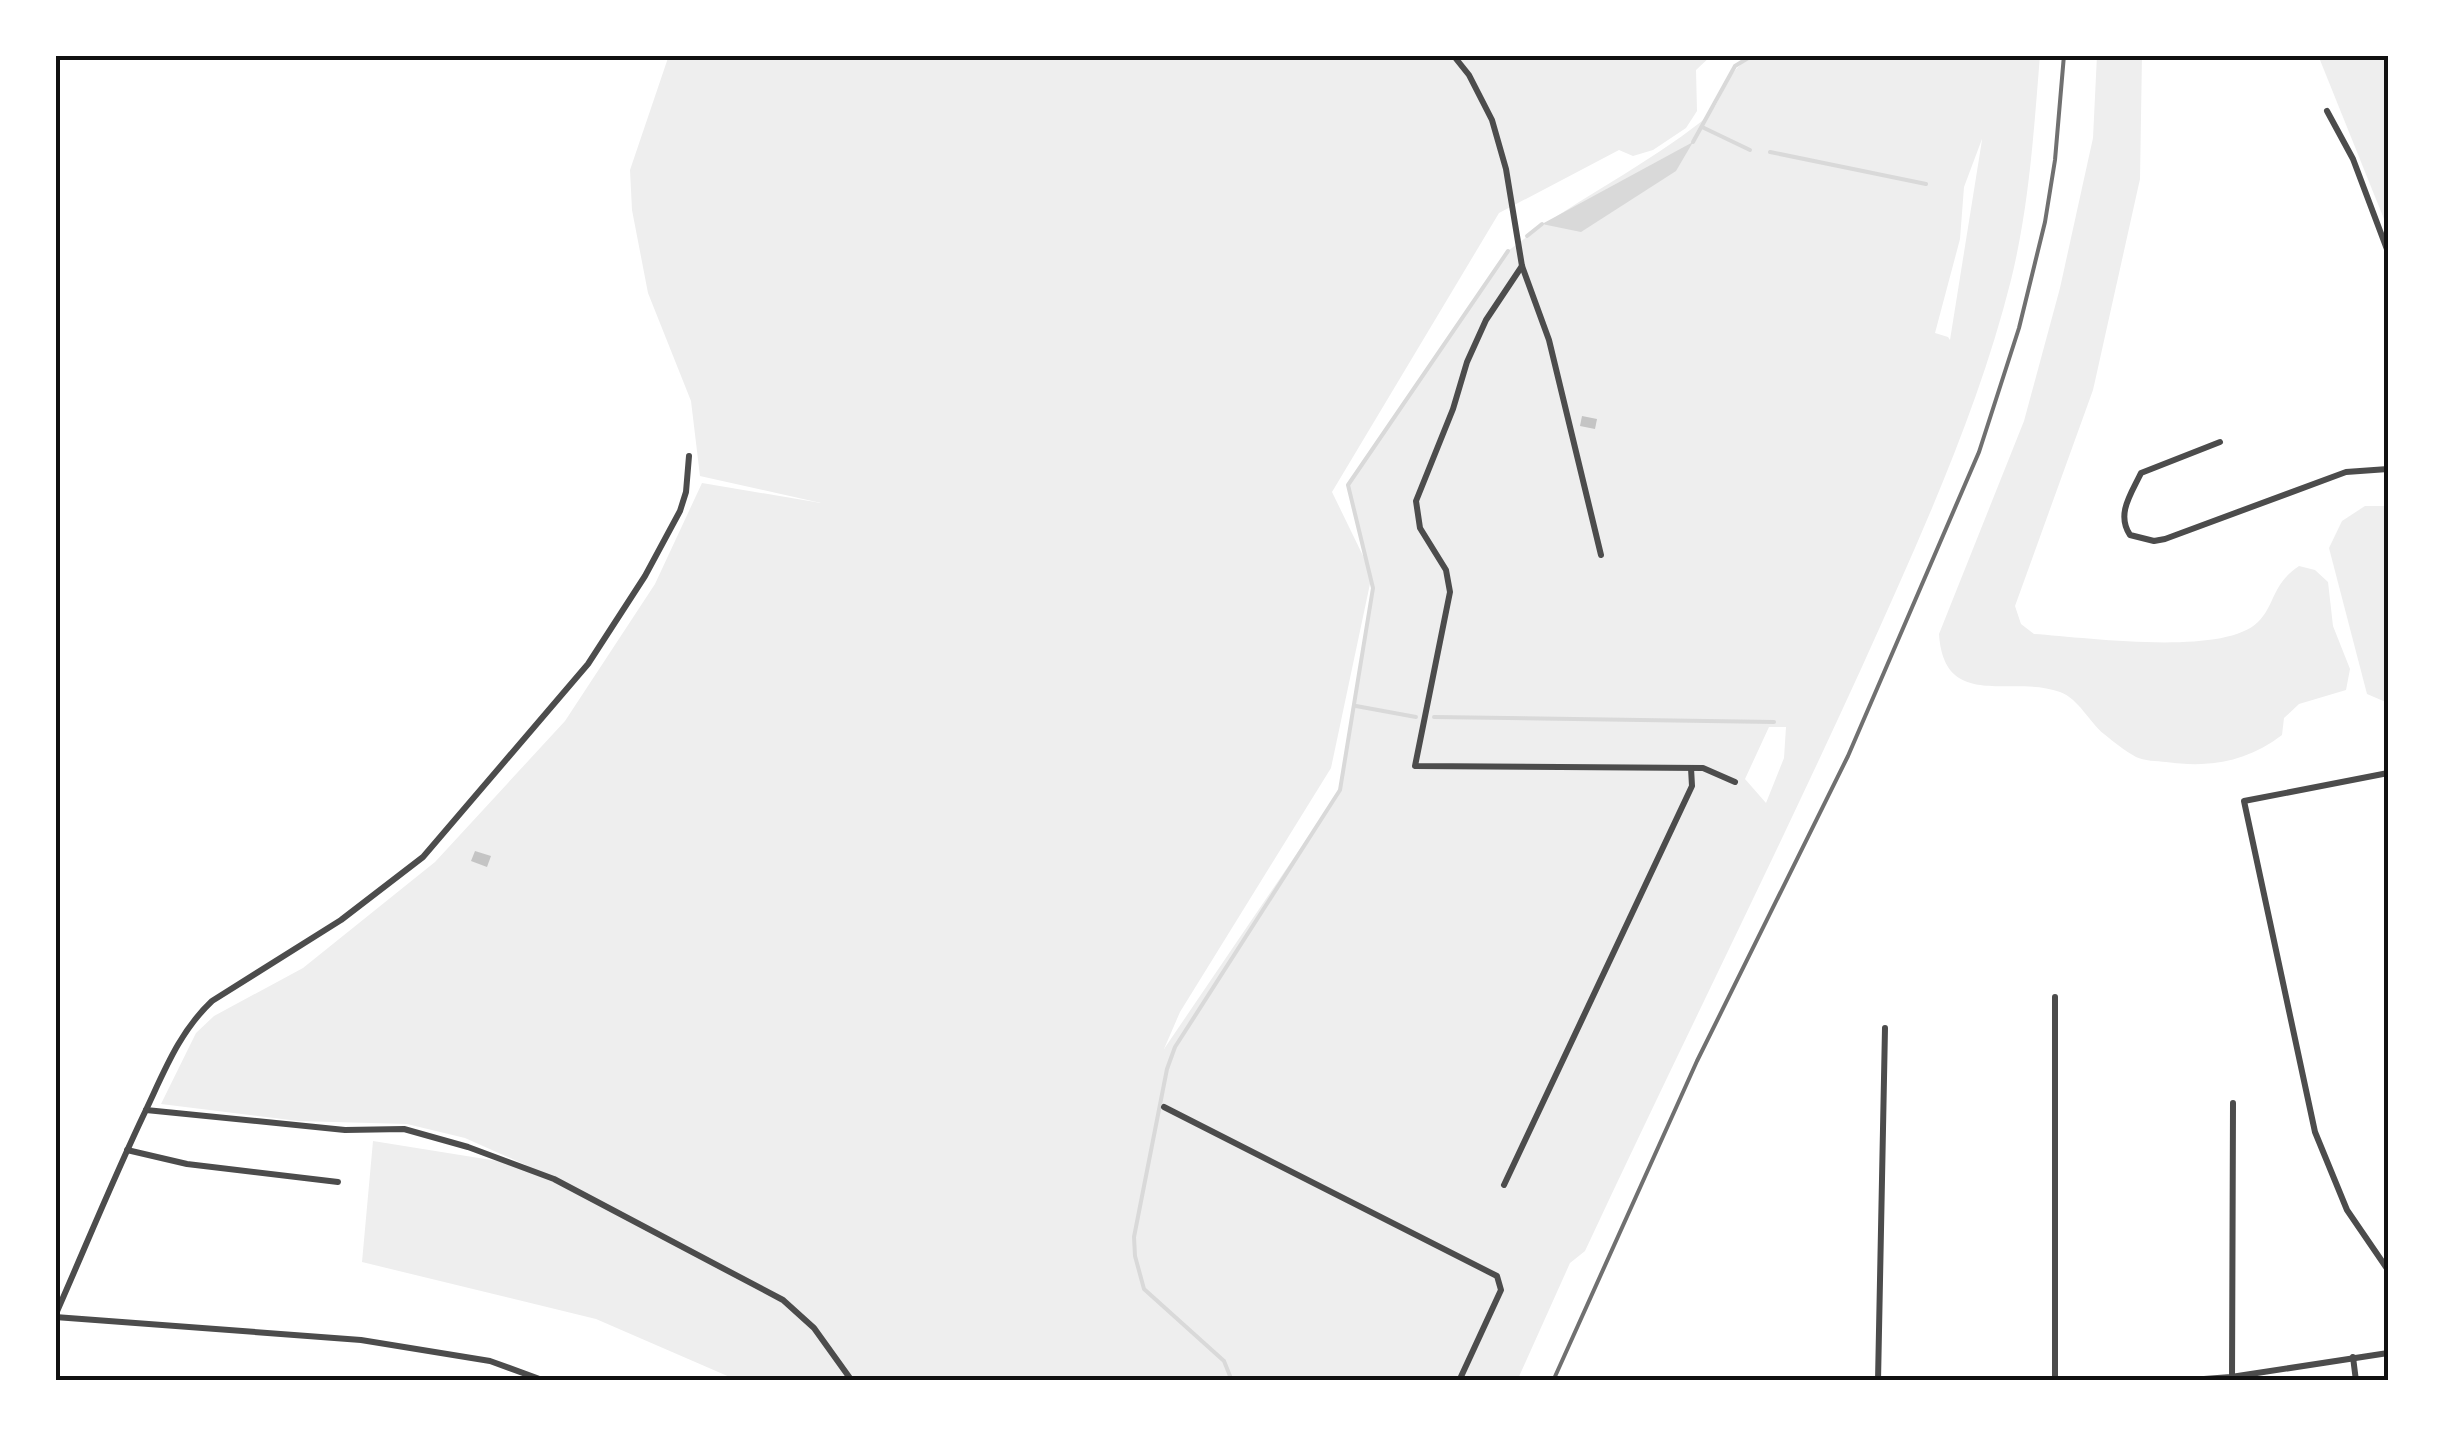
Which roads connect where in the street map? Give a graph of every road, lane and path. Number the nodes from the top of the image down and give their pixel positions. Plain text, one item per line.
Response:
1 (1452, 55) edge
2 (2327, 112) dead end
3 (2388, 252) edge
4 (1522, 266) junction
5 (2220, 442) dead end
6 (690, 456) dead end
7 (2388, 469) edge
8 (1601, 555) dead end
9 (1690, 768) junction
10 (2388, 773) edge
11 (1735, 782) dead end
12 (2055, 997) dead end
13 (1885, 1028) dead end
14 (2233, 1104) dead end
15 (1164, 1108) dead end
16 (146, 1110) junction
17 (127, 1150) junction
18 (338, 1182) dead end
19 (1504, 1184) dead end
20 (2388, 1270) edge
21 (55, 1317) edge
22 (2388, 1352) edge
23 (2352, 1357) junction
24 (2231, 1379) edge
25 (545, 1381) edge
26 (852, 1381) edge
27 (1460, 1381) edge
28 (1878, 1381) edge
29 (2055, 1381) edge
30 (2177, 1381) edge
31 (2356, 1381) edge

1 - 4 street
2 - 3 street
4 - 8 street
4 - 9 street
5 - 7 street
6 - 16 street
9 - 11 street
9 - 19 street
10 - 20 street
12 - 29 street
13 - 28 street
14 - 24 street
15 - 27 street
16 - 17 street
16 - 26 street
17 - 18 street
17 - 21 street
21 - 25 street
22 - 23 street
23 - 24 street
23 - 31 street
24 - 30 street

